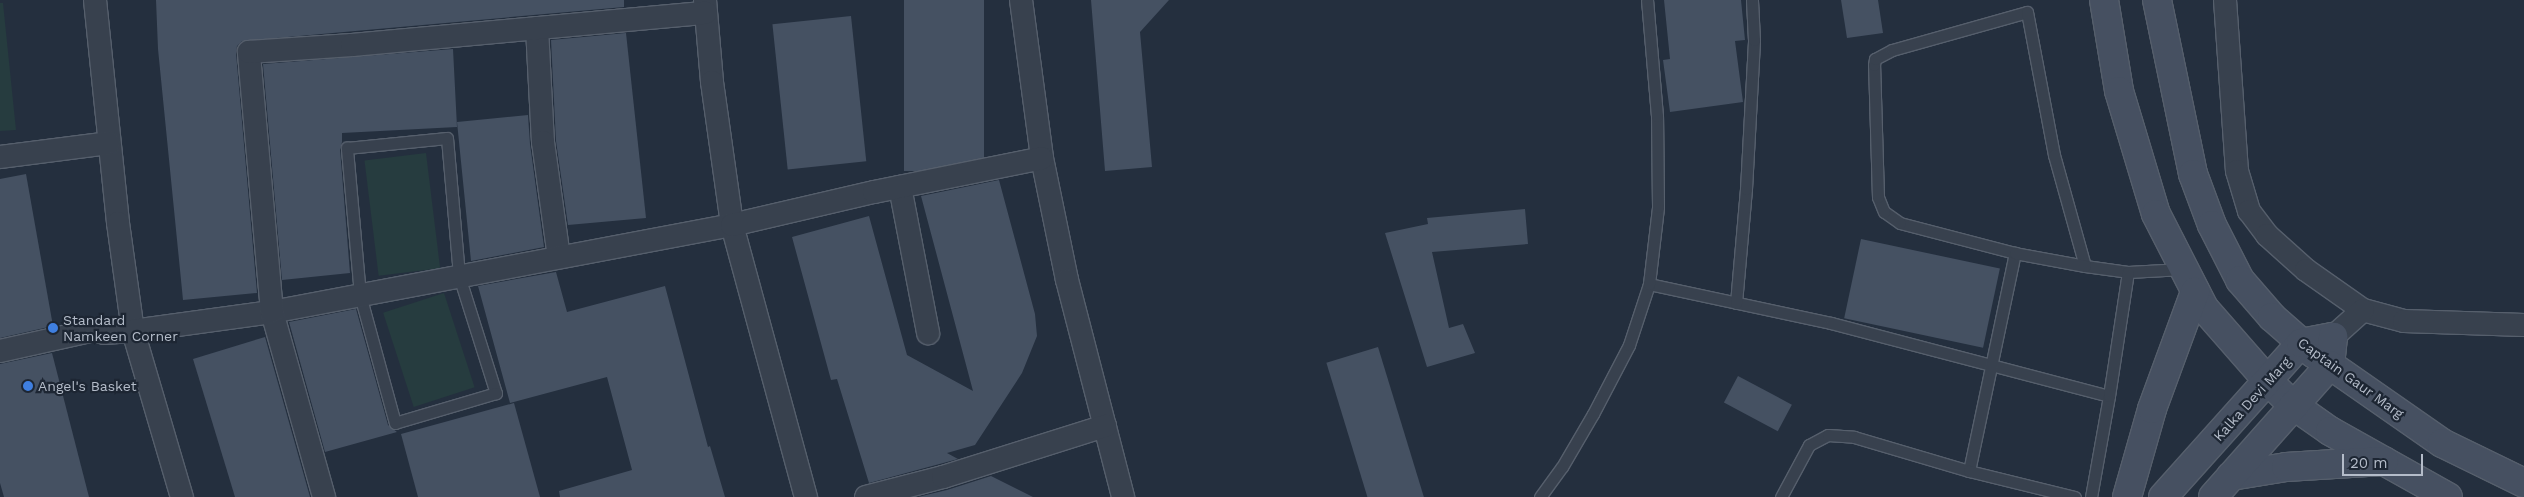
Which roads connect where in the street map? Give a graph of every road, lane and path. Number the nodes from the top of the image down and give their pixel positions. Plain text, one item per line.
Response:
1 (96, 0) edge
2 (1021, 0) edge
3 (1647, 0) edge
4 (1752, 0) edge
5 (2104, 0) edge
6 (2157, 0) edge
7 (2225, 0) edge
8 (706, 6) edge
9 (2026, 6) edge
10 (537, 28) junction
11 (109, 143) junction
12 (0, 157) edge
13 (1042, 158) junction
14 (900, 187) junction
15 (732, 225) junction
16 (2014, 253) junction
17 (559, 257) junction
18 (2085, 266) junction
19 (2128, 272) junction
20 (458, 276) junction
21 (2190, 280) junction
22 (1649, 284) junction
23 (360, 295) junction
24 (1736, 303) junction
25 (2363, 310) junction
26 (272, 312) junction
27 (2524, 325) edge
28 (134, 331) junction
29 (928, 333) dead end
30 (104, 334) junction
31 (2333, 337) junction
32 (2301, 343) junction
33 (0, 351) edge
34 (0, 361) edge
35 (1992, 365) junction
36 (2330, 365) junction
37 (2268, 381) junction
38 (2109, 396) junction
39 (2294, 405) junction
40 (1105, 426) junction
41 (2384, 461) junction
42 (1969, 471) junction
43 (2231, 476) junction
44 (2524, 483) edge
45 (182, 497) edge
46 (324, 497) edge
47 (806, 497) edge
48 (866, 497) edge
49 (1123, 497) edge
50 (1540, 497) edge
51 (1781, 497) edge
52 (2075, 497) edge
53 (2091, 497) edge
54 (2127, 497) edge
55 (2163, 497) edge
56 (2213, 497) edge
57 (2448, 497) edge

1 - 11 street
2 - 13 street
3 - 22 lane
4 - 24 lane
5 - 21 main road
6 - 32 main road, Captain Gaur Marg
7 - 25 street
8 - 10 street
8 - 15 street
9 - 16 lane
9 - 18 lane
10 - 17 street
10 - 26 street
11 - 12 street
11 - 28 street
13 - 14 street
13 - 40 street
14 - 15 street
14 - 29 street
15 - 17 street
15 - 47 street
16 - 18 lane
16 - 35 lane
17 - 20 street
18 - 19 lane
19 - 21 lane
19 - 38 lane
20 - 23 street
20 - 23 lane
20 - 23 lane
21 - 37 main road
21 - 54 main road
22 - 24 lane
22 - 50 lane
23 - 26 street
24 - 35 lane
25 - 27 street
25 - 31 street
26 - 28 street
26 - 46 street
28 - 30 street
28 - 45 street
30 - 33 street
30 - 34 street
31 - 32 main road
31 - 36 main road
32 - 36 main road, Captain Gaur Marg
32 - 37 main road, Kalka Devi Marg
35 - 38 lane
35 - 42 lane
36 - 39 main road
36 - 44 main road, Captain Gaur Marg
37 - 39 main road
37 - 55 main road, Kalka Devi Marg
38 - 53 lane
39 - 41 main road
39 - 43 main road
40 - 48 street
40 - 49 street
41 - 43 main road
41 - 57 main road
42 - 51 lane
42 - 52 lane
43 - 56 main road

